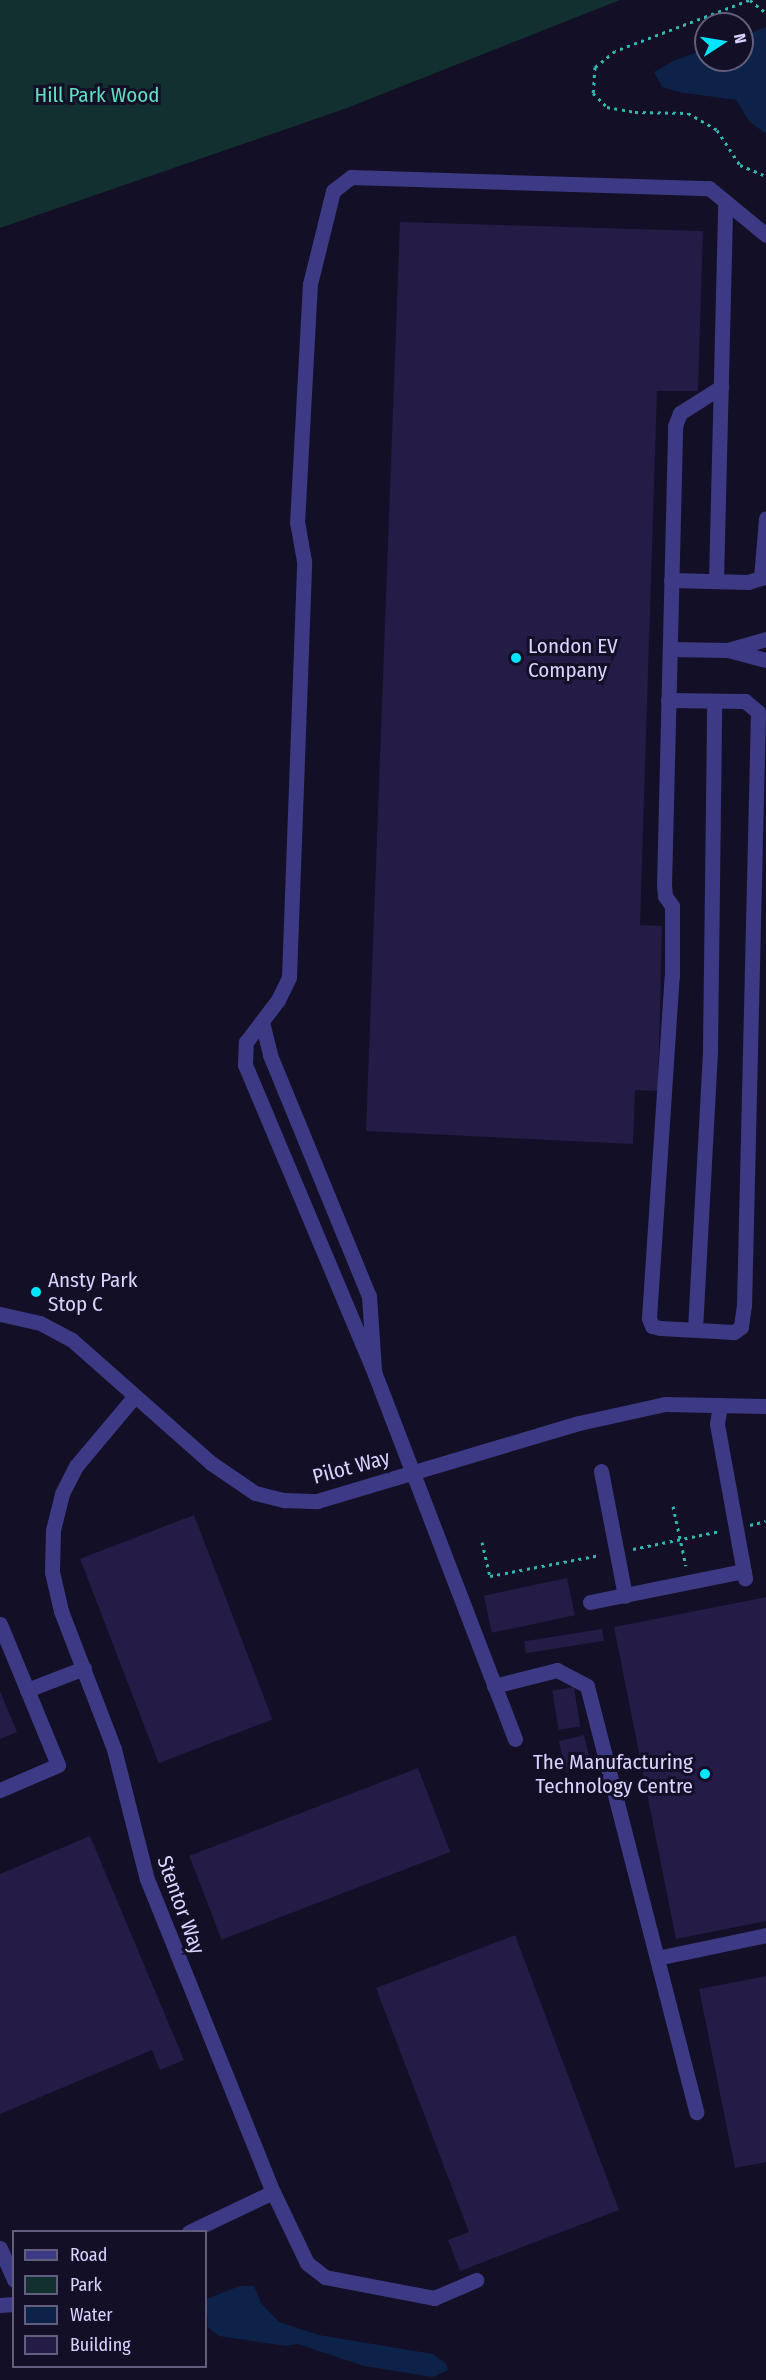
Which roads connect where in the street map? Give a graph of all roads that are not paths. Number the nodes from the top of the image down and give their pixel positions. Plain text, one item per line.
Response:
1 (725, 202) junction
2 (766, 235) edge
3 (721, 387) junction
4 (766, 518) edge
5 (671, 580) junction
6 (716, 581) junction
7 (766, 639) edge
8 (669, 649) junction
9 (728, 650) junction
10 (766, 660) edge
11 (668, 700) junction
12 (714, 701) junction
13 (262, 1022) junction
14 (0, 1314) edge
15 (695, 1329) junction
16 (375, 1374) junction
17 (134, 1397) junction
18 (720, 1405) junction
19 (766, 1406) edge
20 (601, 1471) dead end
21 (411, 1473) junction
22 (625, 1596) junction
23 (590, 1602) dead end
24 (0, 1624) edge
25 (84, 1668) junction
26 (494, 1686) junction
27 (27, 1690) junction
28 (515, 1739) dead end
29 (0, 1790) edge
30 (766, 1935) edge
31 (657, 1958) junction
32 (696, 2112) dead end
33 (273, 2192) junction
34 (193, 2230) edge
35 (0, 2248) edge
36 (12, 2275) edge
37 (476, 2280) dead end

1 - 2 street
1 - 3 street
1 - 13 street
3 - 5 street
3 - 6 street
4 - 6 street
5 - 6 street
5 - 8 street
7 - 9 street
8 - 9 street
8 - 11 street
9 - 10 street
11 - 12 street
11 - 15 street
12 - 15 street
12 - 15 street
13 - 16 street
13 - 16 street
14 - 17 street, Pilot Way
16 - 21 street
17 - 21 street, Pilot Way
17 - 25 street, Stentor Way
18 - 19 street, Pilot Way
18 - 21 street, Pilot Way
18 - 22 street
20 - 22 street
21 - 26 street
22 - 23 street
24 - 27 street
25 - 27 street
25 - 33 street, Stentor Way
26 - 28 street
26 - 31 street
27 - 29 street
30 - 31 street
31 - 32 street
33 - 34 street
33 - 37 street, Stentor Way
35 - 36 street

